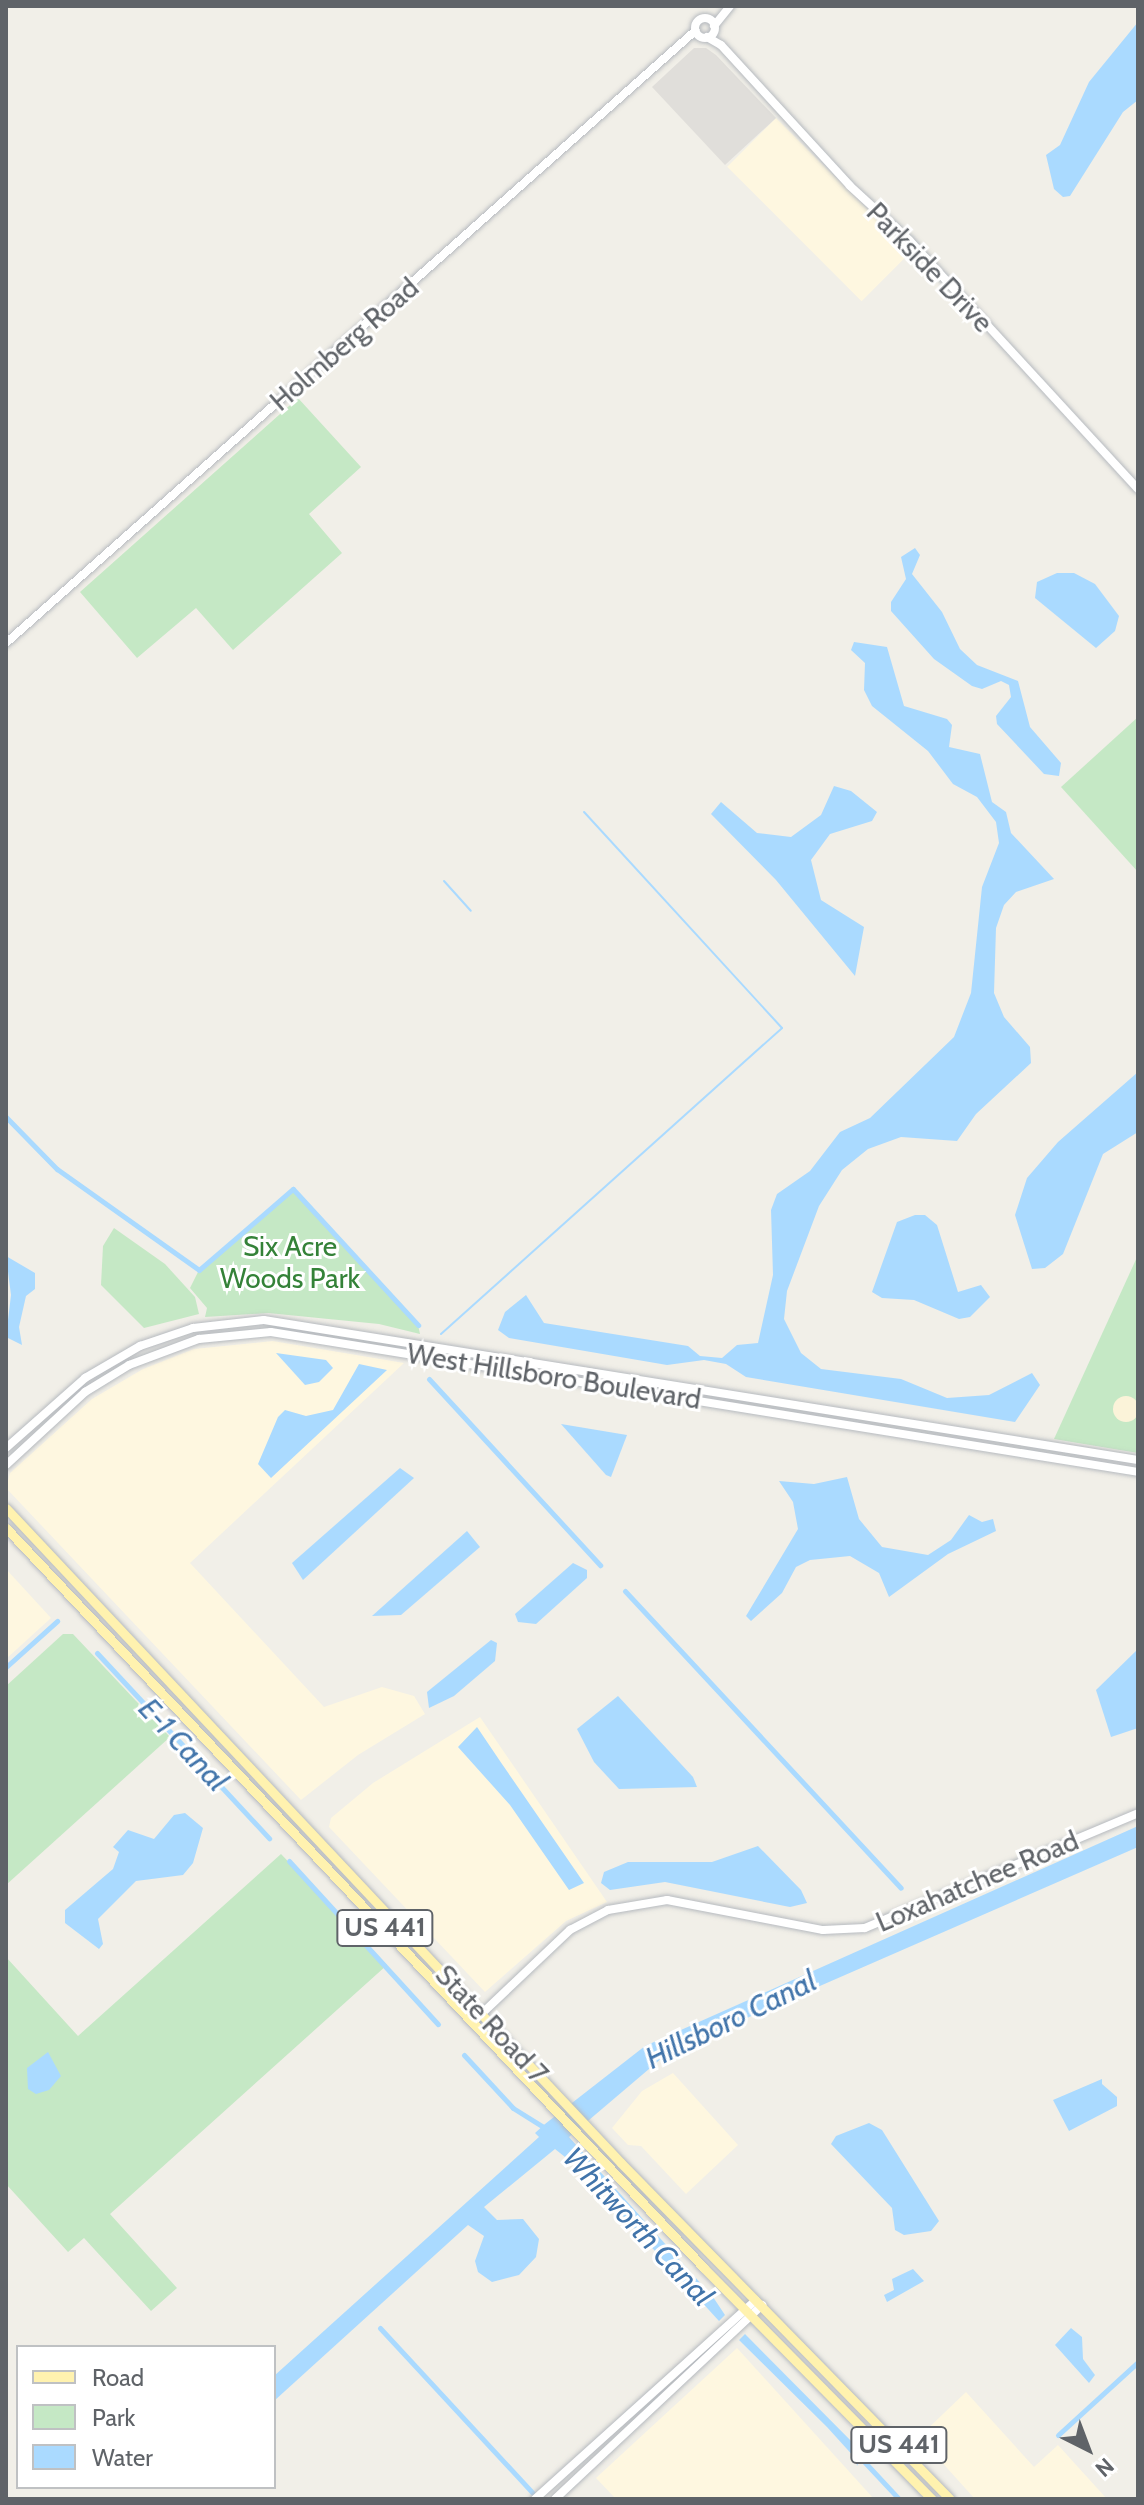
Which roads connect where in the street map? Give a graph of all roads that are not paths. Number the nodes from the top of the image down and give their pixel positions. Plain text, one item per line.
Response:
1 (726, 9) edge
2 (712, 25) junction
3 (695, 31) junction
4 (705, 37) junction
5 (721, 45) junction
6 (683, 46) junction
7 (1138, 489) edge
8 (6, 643) edge
9 (144, 1344) junction
10 (147, 1356) junction
11 (6, 1448) edge
12 (1138, 1460) edge
13 (6, 1465) edge
14 (1138, 1472) edge
15 (6, 1508) edge
16 (6, 1528) edge
17 (130, 1658) junction
18 (163, 1671) junction
19 (275, 1810) junction
20 (1138, 1813) edge
21 (308, 1826) junction
22 (298, 1834) junction
23 (329, 1849) junction
24 (482, 2013) junction
25 (473, 2022) junction
26 (759, 2302) junction
27 (744, 2309) junction
28 (752, 2317) junction
29 (861, 2425) junction
30 (900, 2446) junction
31 (882, 2447) junction
32 (920, 2467) junction
33 (535, 2499) edge
34 (555, 2499) edge
35 (932, 2499) edge
36 (950, 2499) edge

1 - 2 street
2 - 3 street, Holmberg Road
2 - 4 street
2 - 5 street, Parkside Drive
3 - 4 street, Parkside Drive
3 - 6 street, Holmberg Road
4 - 5 street, Parkside Drive
4 - 6 street, Holmberg Road
5 - 7 street, Parkside Drive
6 - 8 street, Holmberg Road
9 - 10 street
9 - 11 street, West Hillsboro Boulevard
9 - 12 street, West Hillsboro Boulevard
10 - 13 street, West Hillsboro Boulevard
10 - 14 street, West Hillsboro Boulevard
15 - 18 main road, State Road 7 / US 441
16 - 17 main road, State Road 7 / US 441
17 - 18 main road
17 - 19 main road, State Road 7 / US 441
18 - 21 main road, State Road 7 / US 441
19 - 21 main road
19 - 22 main road, State Road 7 / US 441
20 - 24 street, Loxahatchee Road
21 - 23 main road, State Road 7 / US 441
22 - 23 main road
22 - 25 main road, State Road 7 / US 441
23 - 24 main road, State Road 7 / US 441
24 - 25 street, Loxahatchee Road
24 - 26 main road, State Road 7 / US 441
25 - 27 main road, State Road 7 / US 441
26 - 27 street
26 - 28 street
26 - 30 main road, State Road 7 / US 441
27 - 28 main road, State Road 7 / US 441
27 - 33 street
28 - 29 main road, State Road 7 / US 441
28 - 34 street
29 - 30 main road
29 - 31 main road, State Road 7 / US 441
30 - 32 main road, State Road 7 / US 441
31 - 32 main road
31 - 35 main road, State Road 7 / US 441
32 - 36 main road, State Road 7 / US 441

